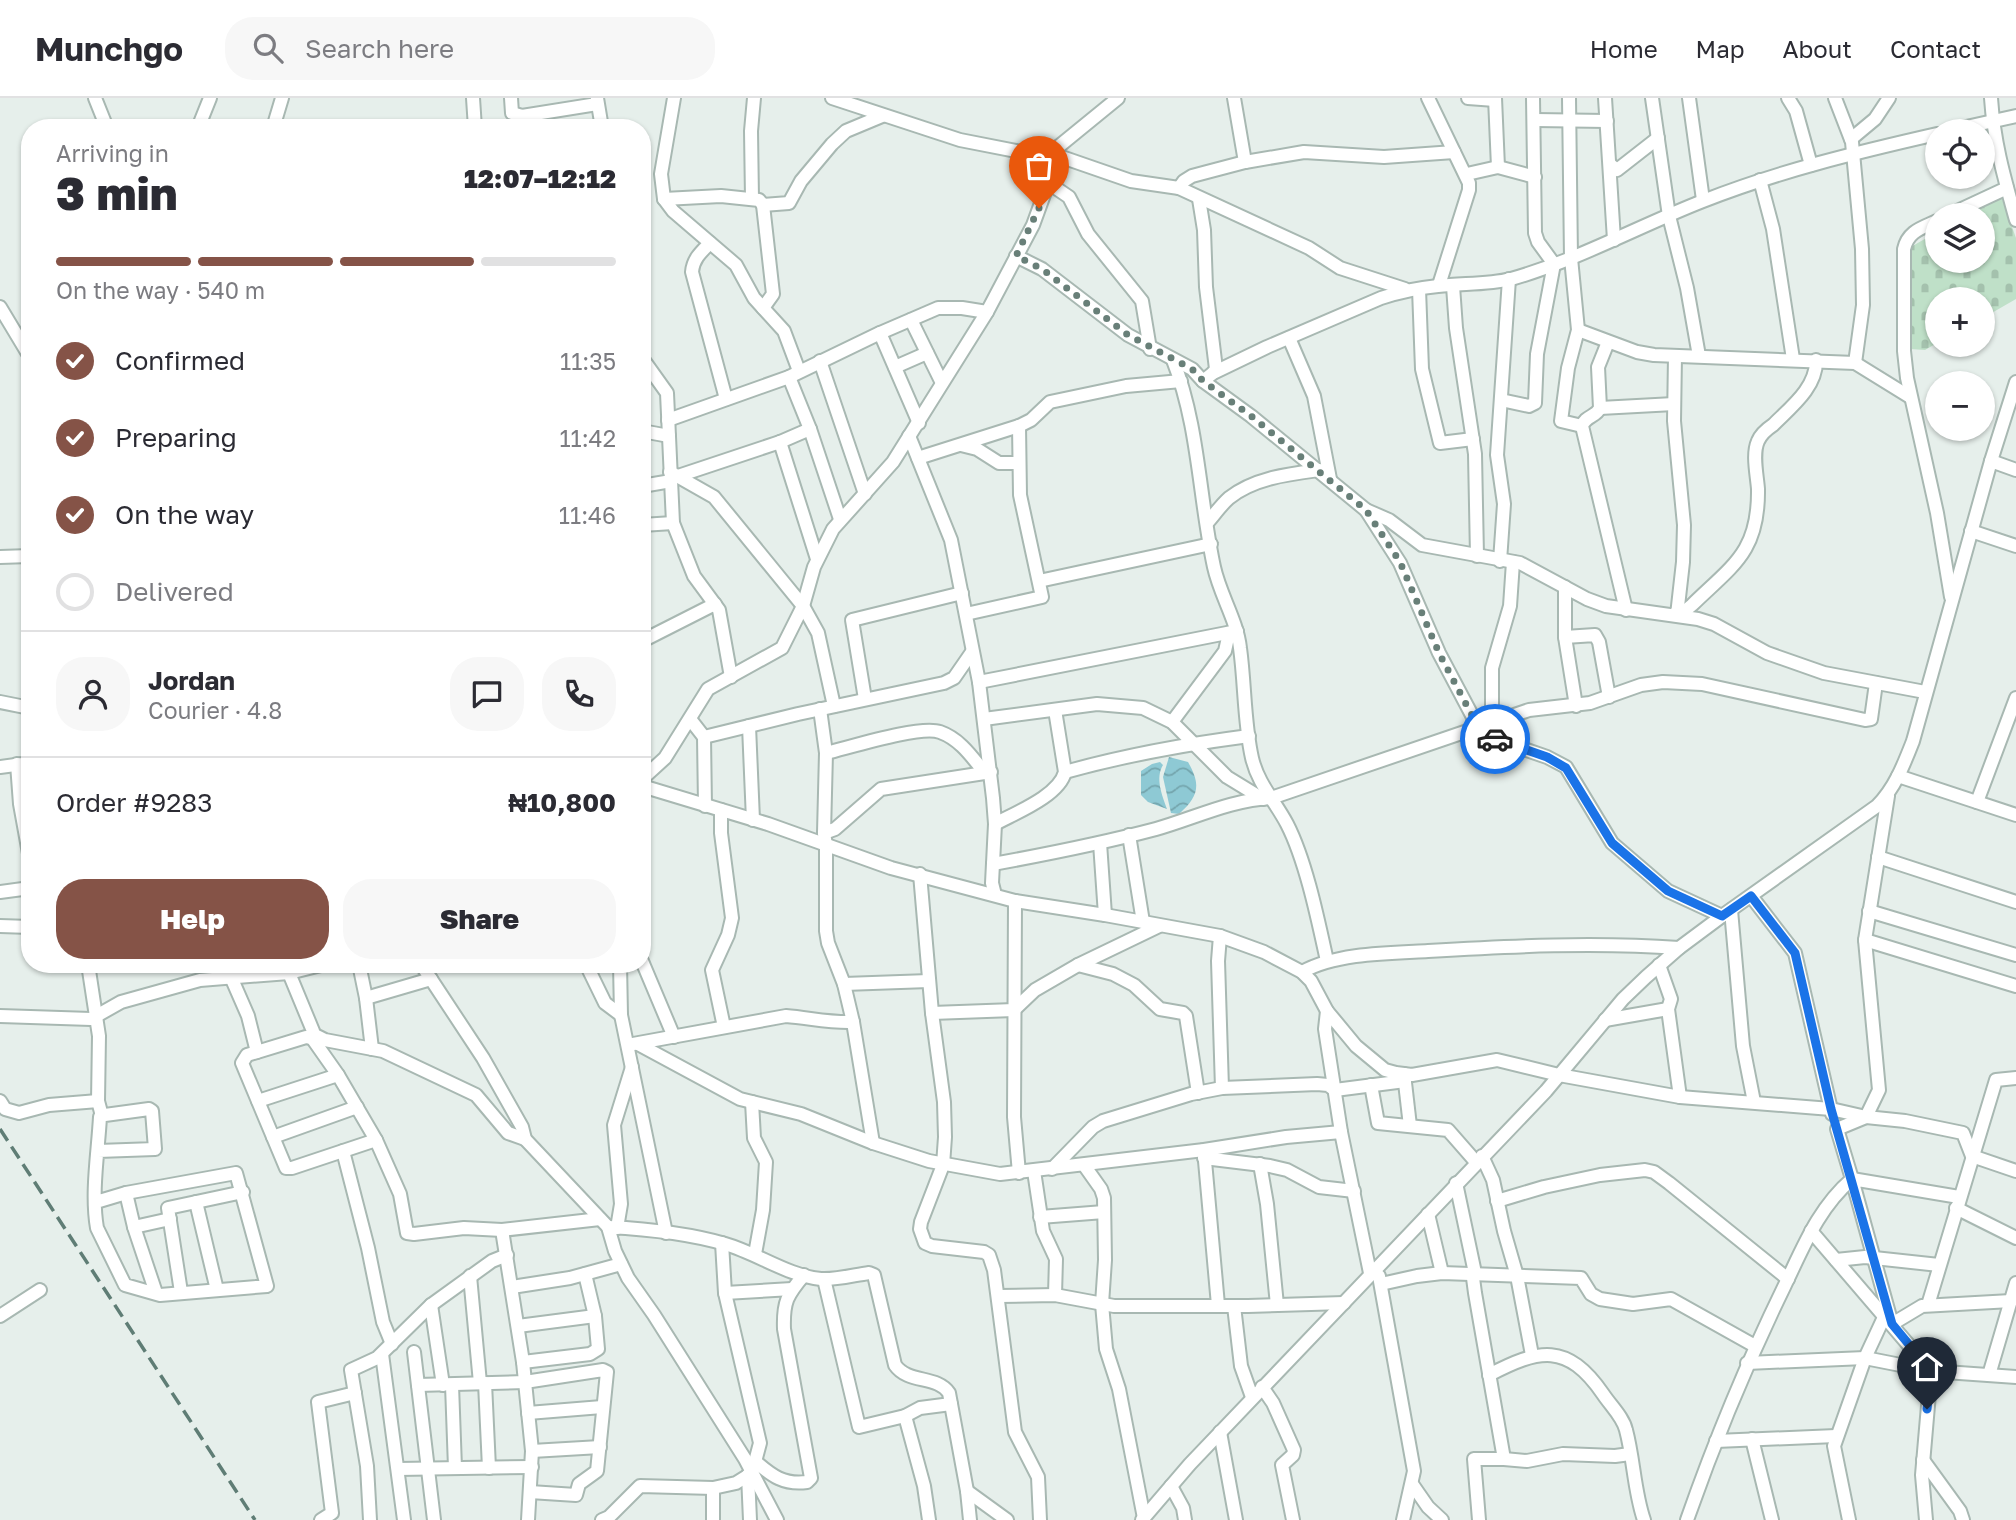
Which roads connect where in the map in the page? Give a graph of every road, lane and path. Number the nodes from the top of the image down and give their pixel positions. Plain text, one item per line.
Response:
1 (95, 98) edge
2 (210, 98) edge
3 (282, 98) edge
4 (473, 98) edge
5 (511, 98) edge
6 (674, 98) edge
7 (754, 98) edge
8 (832, 98) edge
9 (1118, 98) edge
10 (1234, 98) edge
11 (1428, 98) edge
12 (1468, 98) edge
13 (1533, 98) edge
14 (1569, 98) edge
15 (1605, 98) edge
16 (1652, 98) edge
17 (1689, 98) edge
18 (1788, 98) edge
19 (1836, 98) edge
20 (1889, 98) edge
21 (1991, 98) edge
22 (1495, 99) edge
23 (597, 101) edge
24 (882, 116) junction
25 (2016, 116) edge
26 (103, 119) edge
27 (202, 119) edge
28 (276, 119) edge
29 (474, 119) edge
30 (600, 119) edge
31 (1993, 119) edge
32 (1535, 120) junction
33 (1571, 120) junction
34 (1607, 121) junction
35 (1995, 121) edge
36 (1995, 136) edge
37 (1925, 137) edge
38 (1658, 138) junction
39 (1851, 139) junction
40 (1056, 150) junction
41 (1454, 152) junction
42 (1853, 153) junction
43 (1245, 162) junction
44 (1611, 165) junction
45 (1811, 165) junction
46 (1498, 167) junction
47 (1466, 174) junction
48 (1535, 177) junction
49 (1760, 180) junction
50 (1046, 182) junction
51 (1180, 188) junction
52 (2007, 188) junction
53 (664, 199) junction
54 (1199, 199) junction
55 (1703, 201) junction
56 (757, 202) junction
57 (1975, 203) edge
58 (1669, 216) junction
59 (2016, 220) edge
60 (1925, 226) edge
61 (1614, 240) junction
62 (710, 243) junction
63 (1016, 256) junction
64 (1571, 258) junction
65 (1554, 264) junction
66 (1509, 279) junction
67 (1439, 285) junction
68 (1452, 286) junction
69 (1414, 290) junction
70 (0, 307) edge
71 (763, 308) junction
72 (987, 312) junction
73 (911, 320) junction
74 (1578, 330) junction
75 (880, 333) junction
76 (1289, 338) junction
77 (21, 342) edge
78 (1608, 342) junction
79 (1150, 349) junction
80 (928, 353) junction
81 (1675, 356) junction
82 (1699, 356) junction
83 (1793, 359) junction
84 (1173, 360) junction
85 (1816, 360) junction
86 (820, 362) junction
87 (1855, 363) junction
88 (895, 367) junction
89 (651, 371) edge
90 (794, 374) junction
91 (1208, 377) junction
92 (1181, 382) junction
93 (942, 383) junction
94 (2015, 388) edge
95 (1910, 397) junction
96 (726, 399) junction
97 (1501, 400) junction
98 (1674, 404) junction
99 (1600, 408) junction
100 (668, 420) junction
101 (919, 423) junction
102 (1019, 426) junction
103 (1582, 426) junction
104 (810, 429) junction
105 (651, 433) edge
106 (669, 436) junction
107 (909, 436) junction
108 (1473, 439) junction
109 (780, 442) junction
110 (961, 444) junction
111 (918, 458) junction
112 (1991, 461) junction
113 (1019, 463) junction
114 (1319, 470) junction
115 (2016, 470) edge
116 (673, 476) junction
117 (1330, 479) junction
118 (651, 483) edge
119 (865, 494) junction
120 (1366, 510) junction
121 (841, 520) junction
122 (673, 523) junction
123 (1207, 523) junction
124 (651, 524) edge
125 (1971, 531) junction
126 (1211, 544) junction
127 (2016, 546) edge
128 (21, 556) edge
129 (1477, 556) junction
130 (0, 557) edge
131 (817, 559) junction
132 (1507, 562) junction
133 (1039, 581) junction
134 (1565, 587) junction
135 (962, 593) junction
136 (1951, 601) junction
137 (716, 604) junction
138 (803, 606) junction
139 (1626, 610) junction
140 (1677, 613) junction
141 (966, 614) junction
142 (1233, 632) junction
143 (651, 636) edge
144 (1565, 637) junction
145 (972, 652) junction
146 (731, 677) junction
147 (979, 682) junction
148 (1876, 683) junction
149 (1925, 692) junction
150 (1609, 697) junction
151 (2016, 698) edge
152 (865, 699) junction
153 (0, 702) edge
154 (21, 706) edge
155 (834, 706) junction
156 (1576, 706) junction
157 (820, 709) junction
158 (1055, 709) junction
159 (690, 719) junction
160 (984, 719) junction
161 (1172, 722) junction
162 (1486, 725) junction
163 (749, 726) junction
164 (1249, 736) junction
165 (704, 737) junction
166 (1193, 743) junction
167 (827, 753) junction
168 (21, 764) edge
169 (0, 767) edge
170 (651, 772) edge
171 (988, 772) junction
172 (1065, 772) junction
173 (1898, 776) junction
174 (651, 783) edge
175 (1888, 796) junction
176 (1267, 799) junction
177 (1977, 802) junction
178 (705, 806) junction
179 (721, 810) junction
180 (2016, 815) edge
181 (753, 820) junction
182 (995, 824) junction
183 (1129, 835) junction
184 (825, 839) junction
185 (1100, 843) junction
186 (1878, 857) junction
187 (993, 864) junction
188 (920, 874) junction
189 (21, 889) edge
190 (0, 892) edge
191 (995, 895) junction
192 (1751, 896) junction
193 (1015, 901) junction
194 (2016, 902) edge
195 (1869, 911) junction
196 (1726, 913) junction
197 (1105, 915) junction
198 (1143, 922) junction
199 (0, 926) edge
200 (1160, 926) junction
201 (21, 927) edge
202 (1220, 936) junction
203 (1865, 940) junction
204 (1679, 948) junction
205 (2016, 955) edge
206 (1327, 961) junction
207 (1077, 965) junction
208 (1659, 965) junction
209 (1302, 972) junction
210 (89, 973) edge
211 (222, 973) edge
212 (258, 973) edge
213 (286, 973) edge
214 (361, 973) edge
215 (427, 973) edge
216 (590, 973) edge
217 (620, 973) edge
218 (647, 973) edge
219 (225, 978) junction
220 (431, 979) junction
221 (929, 981) junction
222 (844, 984) junction
223 (2016, 986) edge
224 (366, 998) junction
225 (1668, 1009) junction
226 (1014, 1010) junction
227 (1327, 1011) junction
228 (932, 1013) junction
229 (621, 1015) junction
230 (0, 1016) edge
231 (95, 1018) junction
232 (1605, 1020) junction
233 (853, 1023) junction
234 (724, 1027) junction
235 (312, 1036) junction
236 (674, 1037) junction
237 (633, 1044) junction
238 (372, 1049) junction
239 (257, 1052) junction
240 (632, 1066) junction
241 (338, 1075) junction
242 (1559, 1075) junction
243 (1404, 1078) junction
244 (2016, 1078) edge
245 (1371, 1086) junction
246 (1222, 1088) junction
247 (1335, 1090) junction
248 (1198, 1093) junction
249 (1680, 1097) junction
250 (0, 1101) edge
251 (98, 1101) junction
252 (258, 1101) junction
253 (752, 1102) junction
254 (1754, 1102) junction
255 (357, 1107) junction
256 (1831, 1109) junction
257 (102, 1116) junction
258 (1866, 1117) junction
259 (1410, 1126) junction
260 (1837, 1129) junction
261 (1341, 1132) junction
262 (273, 1137) junction
263 (525, 1139) junction
264 (376, 1140) junction
265 (873, 1143) junction
266 (98, 1151) junction
267 (343, 1151) junction
268 (1204, 1154) junction
269 (1972, 1156) junction
270 (1479, 1159) junction
271 (1260, 1164) junction
272 (943, 1165) junction
273 (1084, 1165) junction
274 (1052, 1169) junction
275 (1034, 1171) junction
276 (2016, 1171) edge
277 (1019, 1173) junction
278 (1852, 1179) junction
279 (1456, 1183) junction
280 (1354, 1191) junction
281 (243, 1192) junction
282 (126, 1193) junction
283 (1497, 1201) junction
284 (96, 1202) junction
285 (196, 1202) junction
286 (1958, 1203) junction
287 (1104, 1212) junction
288 (1428, 1214) junction
289 (1041, 1217) junction
290 (170, 1219) junction
291 (608, 1225) junction
292 (134, 1227) junction
293 (502, 1230) junction
294 (1811, 1231) junction
295 (666, 1233) junction
296 (2016, 1238) edge
297 (722, 1243) junction
298 (755, 1254) junction
299 (507, 1255) junction
300 (1874, 1258) junction
301 (1836, 1259) junction
302 (621, 1264) junction
303 (1939, 1265) junction
304 (1374, 1269) junction
305 (1443, 1273) junction
306 (1475, 1273) junction
307 (585, 1274) junction
308 (804, 1275) junction
309 (470, 1276) junction
310 (1517, 1276) junction
311 (824, 1279) junction
312 (1788, 1279) junction
313 (2016, 1283) edge
314 (1381, 1284) junction
315 (512, 1287) junction
316 (792, 1289) junction
317 (40, 1290) dead end
318 (217, 1290) junction
319 (181, 1292) junction
320 (156, 1293) junction
321 (724, 1293) junction
322 (1055, 1295) junction
323 (999, 1296) junction
324 (2011, 1301) junction
325 (1344, 1303) junction
326 (1102, 1304) junction
327 (431, 1305) junction
328 (1218, 1305) junction
329 (1276, 1305) junction
330 (1234, 1306) junction
331 (1928, 1306) junction
332 (0, 1316) edge
333 (595, 1316) junction
334 (1889, 1319) junction
335 (518, 1326) junction
336 (1755, 1346) junction
337 (387, 1349) junction
338 (414, 1352) dead end
339 (1532, 1356) junction
340 (1865, 1358) junction
341 (523, 1362) junction
342 (1747, 1363) junction
343 (1931, 1371) junction
344 (1489, 1375) junction
345 (1989, 1375) junction
346 (2016, 1377) edge
347 (525, 1382) junction
348 (483, 1383) junction
349 (418, 1385) junction
350 (447, 1385) junction
351 (1262, 1387) junction
352 (355, 1393) junction
353 (1252, 1397) junction
354 (951, 1404) junction
355 (603, 1407) junction
356 (528, 1413) junction
357 (905, 1416) junction
358 (1220, 1432) junction
359 (1836, 1436) junction
360 (1752, 1440) junction
361 (1716, 1441) junction
362 (600, 1447) junction
363 (532, 1451) junction
364 (1630, 1454) junction
365 (1504, 1459) junction
366 (1923, 1460) junction
367 (429, 1467) junction
368 (532, 1467) junction
369 (455, 1468) junction
370 (489, 1468) junction
371 (398, 1469) junction
372 (752, 1470) junction
373 (1923, 1483) junction
374 (1412, 1484) junction
375 (1171, 1486) junction
376 (713, 1488) junction
377 (530, 1492) junction
378 (967, 1492) junction
379 (607, 1519) edge
380 (1143, 1519) edge
381 (321, 1520) edge
382 (370, 1520) edge
383 (404, 1520) edge
384 (435, 1520) edge
385 (528, 1520) edge
386 (713, 1520) edge
387 (750, 1520) edge
388 (777, 1520) edge
389 (929, 1520) edge
390 (970, 1520) edge
391 (1007, 1520) edge
392 (1040, 1520) edge
393 (1185, 1520) edge
394 (1236, 1520) edge
395 (1293, 1520) edge
396 (1403, 1520) edge
397 (1442, 1520) edge
398 (1479, 1520) edge
399 (1644, 1520) edge
400 (1686, 1520) edge
401 (1772, 1520) edge
402 (1849, 1520) edge
403 (1917, 1520) edge
404 (1926, 1520) edge
405 (1963, 1520) edge

1 - 26 street
2 - 27 street
3 - 28 street
4 - 29 street
5 - 23 street
6 - 53 street
7 - 56 street
8 - 24 street
9 - 40 street
10 - 43 street
11 - 41 street
12 - 22 street
13 - 32 street
14 - 33 street
15 - 34 street
16 - 38 street
17 - 55 street
18 - 45 street
19 - 39 street
20 - 39 street
21 - 31 street
22 - 46 street
23 - 30 street
24 - 40 street
24 - 56 street
25 - 35 street
32 - 33 street
32 - 48 street
33 - 34 street
33 - 64 street
34 - 44 street
36 - 52 street
37 - 42 street
38 - 44 street
38 - 58 street
39 - 42 street
40 - 50 street
40 - 51 street
41 - 43 street
41 - 47 street
42 - 45 street
42 - 87 street
43 - 51 street
44 - 61 street
45 - 49 street
46 - 47 street
46 - 48 street
47 - 67 street
48 - 65 street
49 - 55 street
49 - 83 street
50 - 63 street
50 - 79 street
51 - 54 street
52 - 57 street
52 - 59 street
53 - 56 street
53 - 62 street
54 - 69 street
54 - 91 street
55 - 58 street
56 - 71 street
58 - 61 street
58 - 82 street
60 - 95 street
61 - 64 street
62 - 71 street
62 - 96 street
63 - 72 street
63 - 79 street
64 - 65 street
64 - 74 street
65 - 66 street
65 - 97 street
66 - 68 street
66 - 97 street
67 - 68 street
67 - 69 street
68 - 108 street
69 - 76 street
69 - 108 street
70 - 77 street
71 - 90 street
72 - 73 street
72 - 93 street
73 - 75 street
73 - 80 street
74 - 78 street
74 - 103 street
75 - 86 street
75 - 88 street
76 - 91 street
76 - 117 street
78 - 81 street
78 - 99 street
79 - 84 street
80 - 88 street
80 - 93 street
81 - 82 street
81 - 98 street
82 - 83 street
83 - 85 street
84 - 91 street
84 - 92 street
85 - 87 street
85 - 140 street
86 - 90 street
86 - 119 street
87 - 95 street
88 - 101 street
89 - 100 street
90 - 96 street
90 - 104 street
91 - 114 street
92 - 102 street
92 - 123 street
93 - 101 street
94 - 112 street
95 - 136 street
96 - 100 street
97 - 132 street
98 - 99 street
98 - 140 street
99 - 103 street
100 - 106 street
101 - 107 street
102 - 110 street
102 - 113 street
103 - 139 street
104 - 109 street
104 - 121 street
105 - 106 street
106 - 116 street
107 - 111 street
107 - 119 street
108 - 129 street
109 - 116 street
109 - 131 street
110 - 111 street
110 - 113 street
111 - 135 street
112 - 115 street
112 - 125 street
113 - 133 street
114 - 117 street
114 - 123 street
116 - 118 street
116 - 122 street
116 - 138 street
117 - 120 street
119 - 121 street
120 - 129 street
120 - 162 street
121 - 131 street
122 - 124 street
122 - 137 street
123 - 126 street
125 - 127 street
125 - 136 street
126 - 133 street
126 - 142 street
128 - 130 street
129 - 132 street
131 - 138 street
132 - 134 street
132 - 162 street
133 - 141 street
134 - 139 street
134 - 144 street
135 - 141 street
135 - 152 street
136 - 149 street
137 - 143 street
137 - 146 street
138 - 146 street
138 - 155 street
139 - 140 street
140 - 148 street
141 - 145 street
142 - 147 street
142 - 161 street
142 - 164 street
144 - 150 street
144 - 156 street
145 - 147 street
145 - 152 street
146 - 159 street
147 - 160 street
148 - 149 street
148 - 150 street
149 - 173 street
150 - 156 street
151 - 177 street
152 - 155 street
153 - 154 street
155 - 157 street
156 - 162 street
157 - 163 street
157 - 167 street
158 - 160 street
158 - 161 street
158 - 172 street
159 - 165 street
159 - 170 street
160 - 171 street
161 - 166 street
162 - 176 street
162 - 196 street
163 - 165 street
163 - 181 street
164 - 166 street
164 - 176 street
165 - 178 street
166 - 172 street
166 - 176 street
167 - 171 street
167 - 184 street
168 - 169 street
171 - 182 street
171 - 184 street
172 - 182 street
173 - 175 street
173 - 177 street
174 - 178 street
175 - 186 street
175 - 192 street
176 - 183 street
176 - 206 street
177 - 180 street
178 - 179 street
179 - 181 street
179 - 234 street
181 - 184 street
182 - 187 street
183 - 185 street
183 - 198 street
184 - 188 street
184 - 222 street
185 - 187 street
185 - 197 street
186 - 194 street
186 - 195 street
187 - 191 street
188 - 191 street
188 - 221 street
189 - 190 street
191 - 193 street
192 - 196 street
192 - 256 street
193 - 197 street
193 - 226 street
195 - 203 street
195 - 205 street
196 - 204 street
196 - 254 street
197 - 198 street
198 - 200 street
199 - 201 street
200 - 202 street
200 - 207 street
202 - 209 street
202 - 246 street
203 - 223 street
203 - 258 street
204 - 206 street
204 - 208 street
206 - 209 street
207 - 226 street
207 - 248 street
208 - 225 street
208 - 232 street
209 - 227 street
210 - 231 street
211 - 219 street
212 - 219 street
213 - 235 street
214 - 224 street
215 - 220 street
216 - 229 street
217 - 229 street
218 - 236 street
219 - 231 street
219 - 239 street
220 - 224 street
220 - 263 street
221 - 222 street
221 - 228 street
222 - 233 street
224 - 238 street
225 - 232 street
225 - 249 street
226 - 228 street
226 - 277 street
227 - 243 street
227 - 247 street
228 - 272 street
229 - 237 street
230 - 231 street
231 - 251 street
232 - 242 street
233 - 234 street
233 - 265 street
234 - 236 street
235 - 238 street
235 - 239 street
235 - 241 street
236 - 237 street
237 - 240 street
237 - 253 street
238 - 263 street
239 - 252 street
240 - 291 street
240 - 295 street
241 - 252 street
241 - 255 street
242 - 243 street
242 - 249 street
242 - 270 street
243 - 245 street
243 - 259 street
244 - 269 street
245 - 247 street
245 - 259 street
246 - 247 street
246 - 248 street
247 - 261 street
248 - 274 street
249 - 254 street
250 - 251 street
251 - 257 street
252 - 262 street
253 - 265 street
253 - 298 street
254 - 256 street
255 - 262 street
255 - 264 street
256 - 258 street
256 - 260 street
257 - 266 street
257 - 266 street
258 - 260 street
258 - 269 street
259 - 270 street
260 - 278 street
261 - 268 street
261 - 280 street
262 - 267 street
263 - 291 street
264 - 267 street
264 - 293 street
265 - 272 street
266 - 284 street
267 - 337 street
268 - 271 street
268 - 273 street
268 - 328 street
269 - 276 street
269 - 286 street
270 - 279 street
270 - 283 street
271 - 280 street
271 - 329 street
272 - 277 street
272 - 323 street
273 - 274 street
273 - 287 street
274 - 275 street
275 - 277 street
275 - 289 street
278 - 286 street
278 - 294 street
278 - 300 street
279 - 288 street
279 - 306 street
280 - 304 street
281 - 282 street
281 - 285 street
281 - 318 street
282 - 284 street
282 - 292 street
283 - 310 street
283 - 312 street
284 - 320 street
285 - 290 street
285 - 318 street
286 - 296 street
286 - 303 street
287 - 289 street
287 - 326 street
288 - 304 street
288 - 305 street
289 - 322 street
290 - 292 street
290 - 319 street
291 - 293 street
291 - 295 street
291 - 302 street
292 - 320 street
293 - 299 street
294 - 301 street
294 - 312 street
295 - 297 street
297 - 298 street
297 - 321 street
298 - 308 street
299 - 309 street
299 - 315 street
300 - 301 street
300 - 303 street
300 - 334 street
301 - 334 street
302 - 307 street
302 - 372 street
303 - 331 street
304 - 314 street
304 - 325 street
305 - 306 street
305 - 314 street
306 - 310 street
306 - 344 street
307 - 315 street
307 - 333 street
308 - 311 street
308 - 316 street
309 - 327 street
309 - 348 street
310 - 336 street
310 - 339 street
311 - 354 street
311 - 357 street
312 - 336 street
313 - 324 street
314 - 374 street
315 - 335 street
316 - 321 street
316 - 372 street
317 - 332 street
318 - 319 street
319 - 320 street
321 - 372 street
322 - 323 street
322 - 326 street
323 - 392 street
324 - 331 street
324 - 345 street
325 - 329 street
325 - 351 street
326 - 328 street
326 - 380 street
327 - 337 street
327 - 350 street
328 - 330 street
329 - 330 street
330 - 353 street
331 - 334 street
333 - 335 street
333 - 341 street
334 - 340 street
334 - 343 street
335 - 341 street
336 - 342 street
337 - 352 street
337 - 371 street
338 - 349 street
339 - 344 street
339 - 364 street
340 - 342 street
340 - 343 street
340 - 359 street
341 - 347 street
342 - 361 street
343 - 345 street
343 - 366 street
344 - 365 street
345 - 346 street
347 - 348 street
347 - 355 street
347 - 356 street
348 - 350 street
348 - 370 street
349 - 350 street
349 - 367 street
350 - 369 street
351 - 353 street
351 - 395 street
352 - 381 street
352 - 382 street
353 - 358 street
354 - 357 street
354 - 378 street
355 - 356 street
355 - 362 street
356 - 363 street
357 - 389 street
358 - 375 street
358 - 394 street
359 - 360 street
359 - 402 street
360 - 361 street
360 - 401 street
361 - 400 street
362 - 363 street
362 - 377 street
363 - 368 street
364 - 365 street
364 - 399 street
365 - 398 street
366 - 373 street
366 - 405 street
367 - 369 street
367 - 371 street
367 - 384 street
368 - 370 street
368 - 377 street
369 - 370 street
371 - 383 street
372 - 376 street
372 - 387 street
372 - 388 street
373 - 403 street
373 - 404 street
374 - 396 street
374 - 397 street
375 - 380 street
375 - 393 street
376 - 379 street
376 - 386 street
377 - 385 street
378 - 390 street
378 - 391 street

